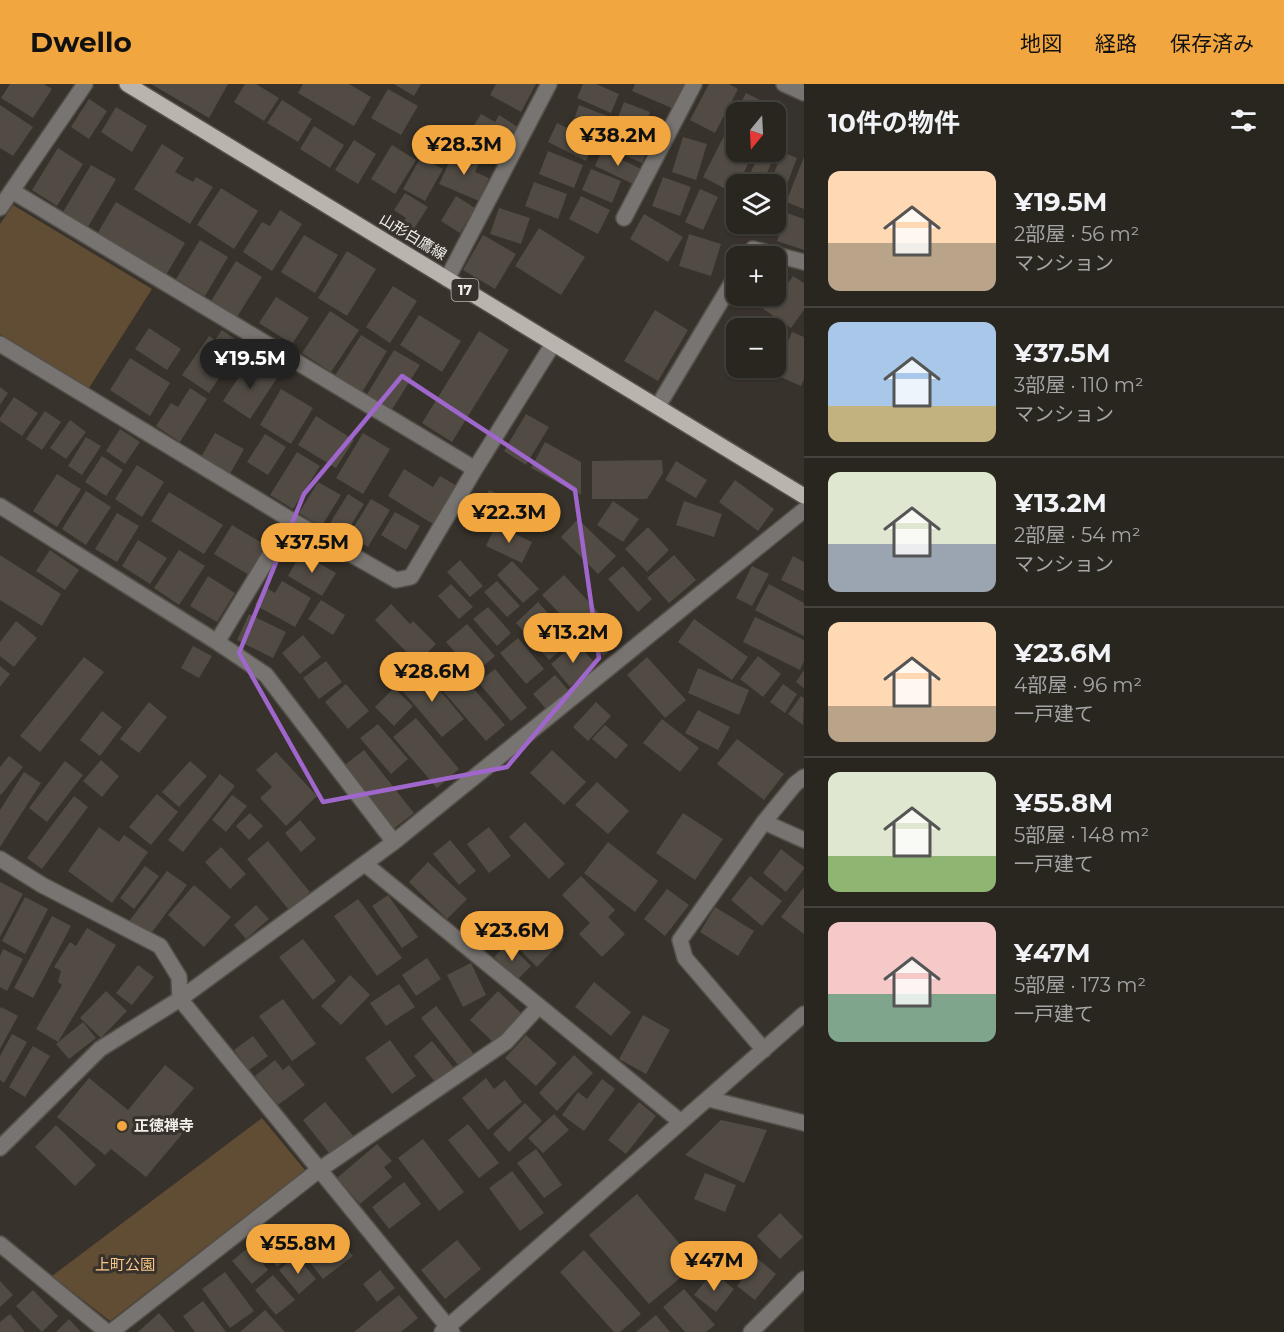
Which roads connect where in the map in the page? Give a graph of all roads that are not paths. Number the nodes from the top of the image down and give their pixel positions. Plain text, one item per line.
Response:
1 (85, 84) edge
2 (127, 84) edge
3 (549, 84) edge
4 (694, 84) edge
5 (12, 191) junction
6 (0, 208) edge
7 (624, 218) dead end
8 (786, 257) edge
9 (804, 262) edge
10 (447, 279) junction
11 (726, 293) edge
12 (0, 344) edge
13 (554, 344) junction
14 (658, 406) junction
15 (475, 470) junction
16 (804, 496) edge
17 (0, 506) edge
18 (804, 510) edge
19 (291, 520) junction
20 (217, 642) junction
21 (804, 777) edge
22 (764, 822) junction
23 (804, 840) edge
24 (394, 842) junction
25 (0, 859) edge
26 (365, 864) junction
27 (180, 999) junction
28 (539, 1006) junction
29 (804, 1014) edge
30 (764, 1050) junction
31 (709, 1099) junction
32 (681, 1122) junction
33 (804, 1123) edge
34 (3, 1141) edge
35 (319, 1170) junction
36 (0, 1244) edge
37 (804, 1279) edge
38 (797, 1297) edge
39 (447, 1330) edge
40 (106, 1332) edge
41 (111, 1332) edge
42 (751, 1332) edge

1 - 5 street
2 - 10 main road, 山形白鷹線 / 17
3 - 10 street
4 - 7 street
5 - 6 street
5 - 15 street
8 - 9 street
10 - 13 main road, 山形白鷹線 / 17
11 - 14 street
12 - 19 street
13 - 14 main road, 山形白鷹線 / 17
13 - 15 street
14 - 16 main road, 山形白鷹線 / 17
15 - 19 street
17 - 20 street
18 - 24 street
19 - 20 street
20 - 24 street
21 - 22 street
22 - 23 street
22 - 30 street
24 - 26 street
25 - 27 street
26 - 27 street
26 - 28 street
27 - 34 street
27 - 35 street
28 - 32 street
28 - 35 street
29 - 30 street
30 - 31 street
31 - 32 street
31 - 33 street
32 - 39 street
35 - 39 street
35 - 41 street
36 - 40 street
37 - 38 street
38 - 42 street

